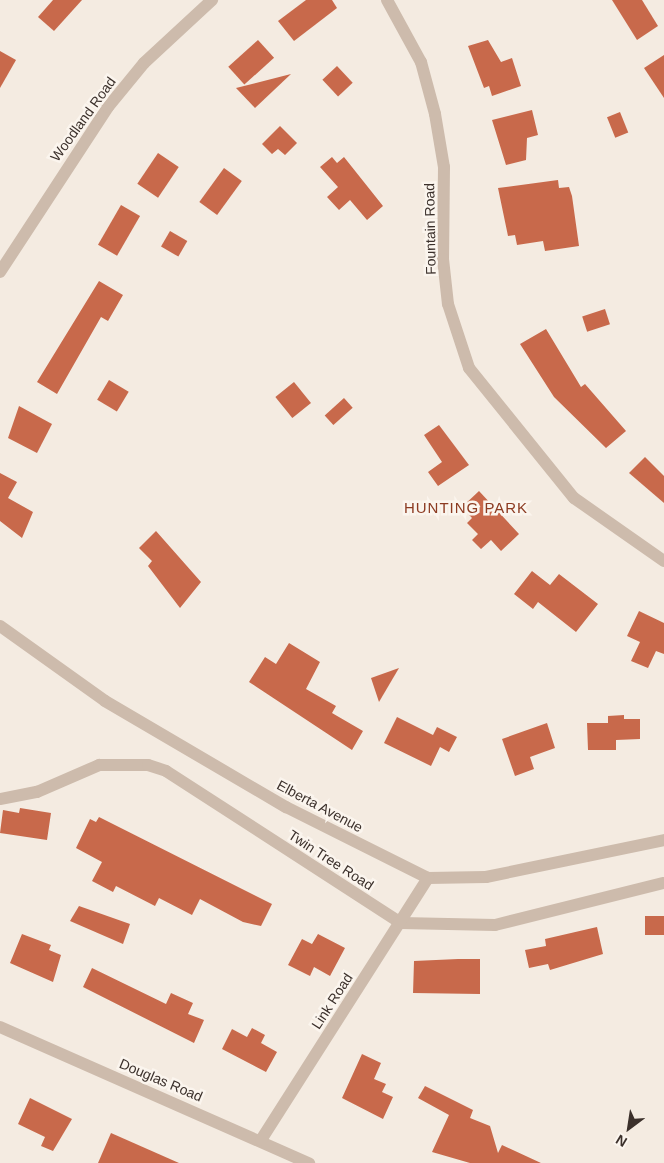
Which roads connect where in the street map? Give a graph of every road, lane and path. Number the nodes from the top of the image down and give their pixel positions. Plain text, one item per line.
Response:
1 (212, 0) edge
2 (388, 0) edge
3 (0, 272) edge
4 (664, 561) edge
5 (0, 626) edge
6 (0, 799) edge
7 (664, 840) edge
8 (428, 878) junction
9 (664, 883) edge
10 (401, 923) junction
11 (0, 1027) edge
12 (261, 1140) junction
13 (309, 1163) edge

1 - 3 street, Woodland Road
2 - 4 street, Fountain Road
5 - 8 street, Elberta Avenue
6 - 10 street, Twin Tree Road
7 - 8 street, Elberta Avenue
8 - 10 street, Link Road
9 - 10 street
10 - 12 street, Link Road
11 - 12 street, Douglas Road
12 - 13 street, Douglas Road

